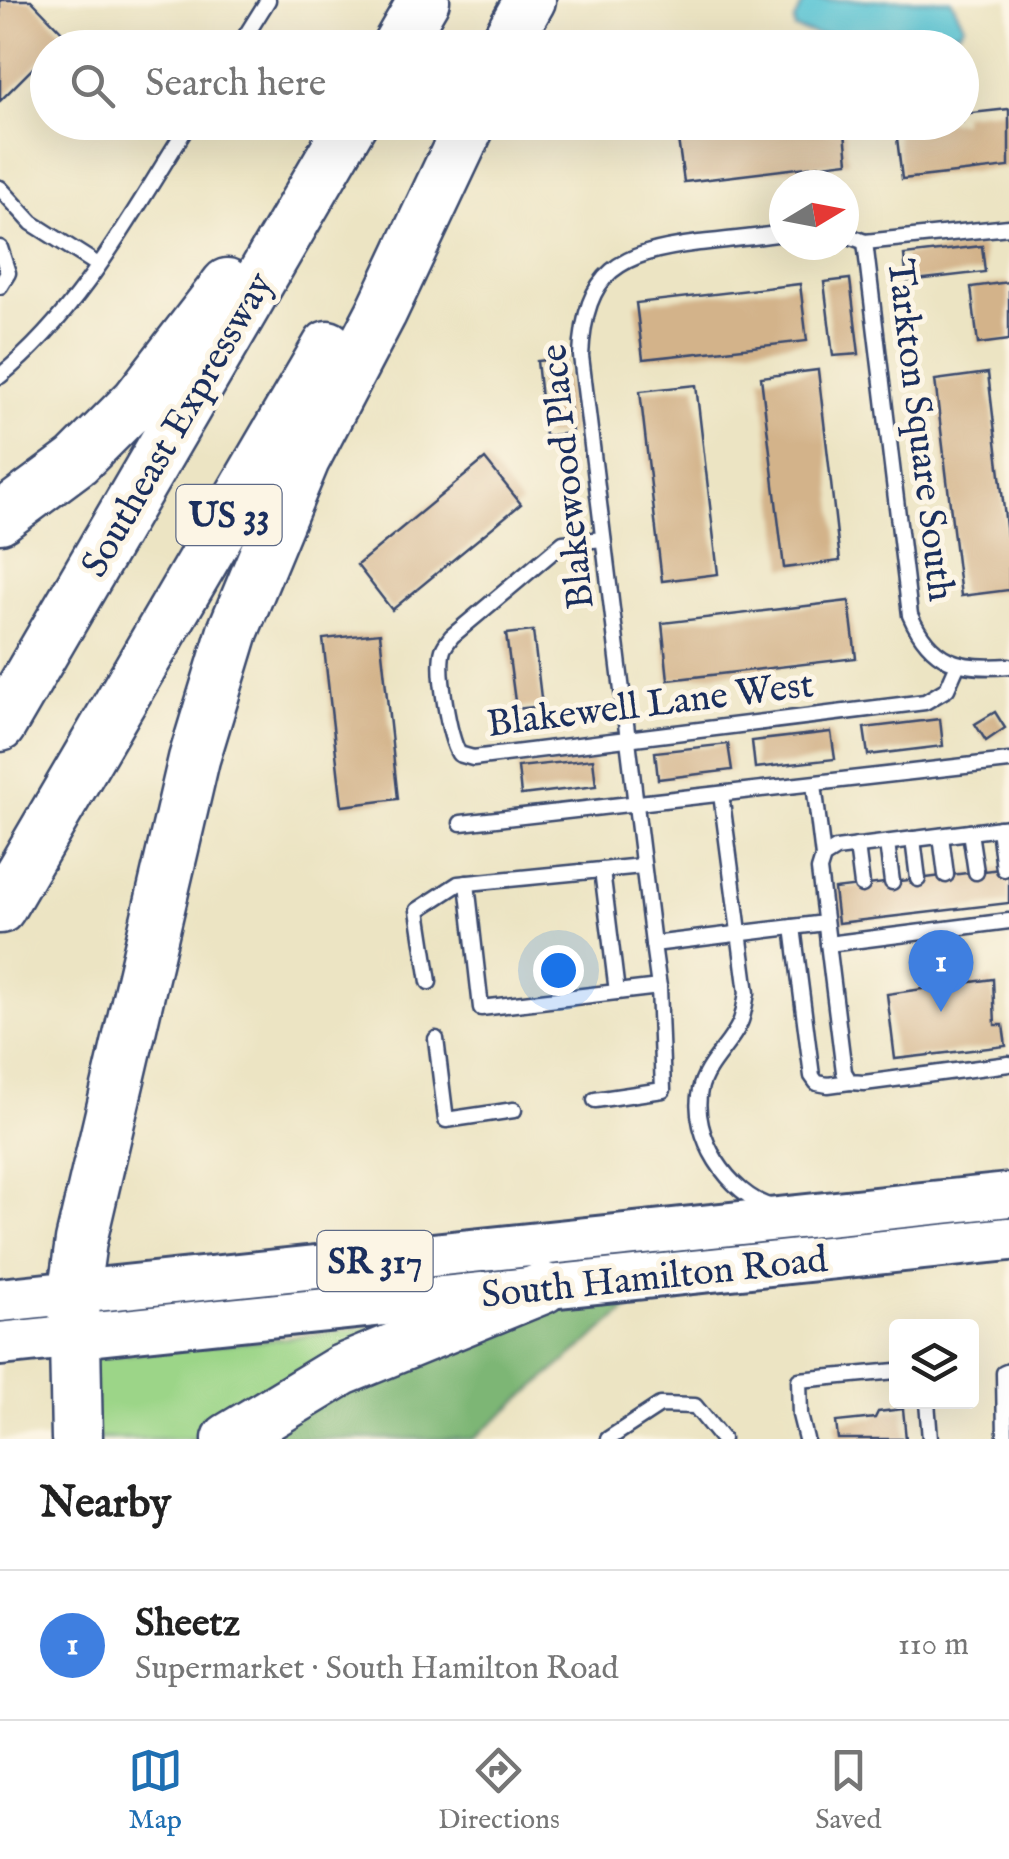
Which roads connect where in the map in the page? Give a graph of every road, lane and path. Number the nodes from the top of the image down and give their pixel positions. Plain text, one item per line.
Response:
1 (268, 0) edge
2 (424, 0) edge
3 (530, 0) edge
4 (249, 30) edge
5 (406, 30) edge
6 (513, 30) edge
7 (178, 140) edge
8 (340, 140) edge
9 (342, 140) edge
10 (448, 140) edge
11 (463, 140) edge
12 (0, 188) edge
13 (1009, 227) edge
14 (769, 235) edge
15 (859, 240) edge
16 (865, 242) junction
17 (0, 248) edge
18 (98, 265) junction
19 (0, 286) edge
20 (0, 376) edge
21 (0, 518) edge
22 (603, 539) junction
23 (958, 664) junction
24 (1009, 666) edge
25 (0, 726) edge
26 (627, 738) junction
27 (1009, 761) edge
28 (814, 784) junction
29 (721, 794) junction
30 (635, 804) junction
31 (462, 823) dead end
32 (1004, 827) edge
33 (970, 832) junction
34 (941, 836) junction
35 (913, 839) junction
36 (887, 843) junction
37 (857, 846) junction
38 (823, 857) junction
39 (642, 866) junction
40 (1004, 869) dead end
41 (602, 870) junction
42 (976, 872) dead end
43 (946, 875) dead end
44 (918, 879) dead end
45 (892, 882) dead end
46 (467, 883) junction
47 (862, 885) dead end
48 (979, 906) dead end
49 (0, 908) edge
50 (950, 910) dead end
51 (922, 913) dead end
52 (896, 916) dead end
53 (866, 920) dead end
54 (1009, 921) edge
55 (825, 923) junction
56 (981, 924) junction
57 (793, 927) junction
58 (952, 928) junction
59 (924, 932) junction
60 (742, 934) junction
61 (898, 935) junction
62 (868, 938) junction
63 (653, 944) junction
64 (828, 944) junction
65 (429, 982) dead end
66 (659, 987) junction
67 (618, 992) junction
68 (436, 1039) dead end
69 (1009, 1064) edge
70 (850, 1082) junction
71 (595, 1100) dead end
72 (514, 1110) dead end
73 (1009, 1195) edge
74 (807, 1216) junction
75 (1009, 1239) edge
76 (544, 1288) junction
77 (0, 1300) edge
78 (74, 1314) junction
79 (0, 1344) edge
80 (1009, 1370) edge
81 (889, 1372) edge
82 (928, 1409) edge
83 (77, 1439) edge
84 (228, 1439) edge
85 (608, 1439) edge
86 (722, 1439) edge
87 (806, 1439) edge
88 (930, 1439) edge
89 (1005, 1439) edge

1 - 4 lane
2 - 5 highway
3 - 6 highway
7 - 18 lane
8 - 21 highway
9 - 25 highway, Southeast Expressway / US 33
10 - 49 highway, US 33
11 - 78 highway
12 - 18 lane
13 - 16 lane
14 - 22 lane, Blakewood Place
15 - 16 lane
16 - 23 lane, Tarkton Square South
17 - 19 lane
18 - 20 lane
22 - 26 lane, Blakewood Place
22 - 26 lane, Blakewell Lane West
23 - 24 lane
23 - 26 lane, Blakewell Lane West
26 - 30 lane, Blakewood Place
27 - 28 lane
28 - 29 lane
28 - 38 lane
29 - 30 lane
29 - 60 lane
30 - 31 lane
30 - 39 lane, Blakewood Place
32 - 33 lane
32 - 40 lane
33 - 34 lane
33 - 42 lane
34 - 35 lane
34 - 43 lane
35 - 36 lane
35 - 44 lane
36 - 37 lane
36 - 45 lane
37 - 38 lane
37 - 47 lane
38 - 55 lane
39 - 41 lane
39 - 63 lane, Blakewood Place
41 - 46 lane
41 - 67 lane
46 - 65 lane
46 - 67 lane
48 - 56 lane
50 - 58 lane
51 - 59 lane
52 - 61 lane
53 - 62 lane
54 - 56 lane
55 - 57 lane
55 - 64 lane
56 - 58 lane
57 - 60 lane
57 - 70 lane
58 - 59 lane
59 - 61 lane
60 - 63 lane
60 - 74 lane
61 - 62 lane
62 - 64 lane
63 - 66 lane, Blakewood Place
64 - 70 lane
66 - 67 lane
66 - 71 lane, Blakewood Place
68 - 72 lane
69 - 70 lane
73 - 74 main road, South Hamilton Road / SR 317
74 - 78 main road, South Hamilton Road / SR 317
75 - 76 main road, South Hamilton Road / SR 317
76 - 78 main road, South Hamilton Road / SR 317
76 - 84 highway
77 - 78 main road, South Hamilton Road / SR 317
78 - 79 main road, South Hamilton Road / SR 317
78 - 83 highway
80 - 89 lane
81 - 87 lane
82 - 88 lane
85 - 86 lane

